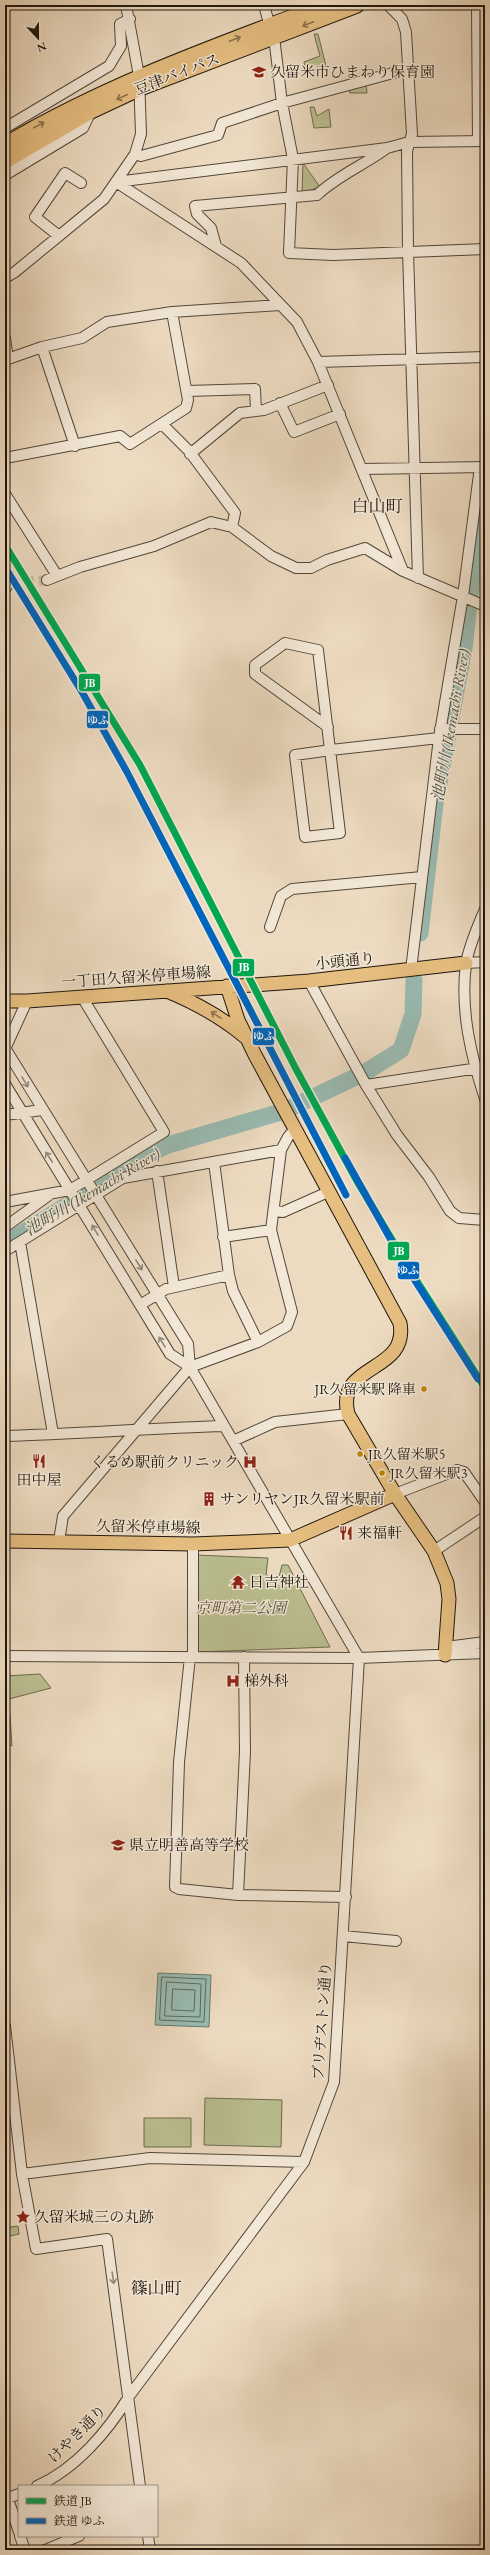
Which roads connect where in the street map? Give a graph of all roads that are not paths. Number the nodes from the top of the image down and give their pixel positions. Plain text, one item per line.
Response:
1 (126, 5) edge
2 (264, 5) edge
3 (325, 5) edge
4 (357, 5) edge
5 (388, 5) edge
6 (477, 5) edge
7 (130, 20) junction
8 (272, 31) junction
9 (408, 69) junction
10 (140, 82) junction
11 (282, 103) junction
12 (90, 111) junction
13 (5, 128) edge
14 (409, 142) junction
15 (481, 142) edge
16 (5, 144) edge
17 (387, 148) junction
18 (135, 154) junction
19 (293, 159) junction
20 (5, 161) edge
21 (5, 175) edge
22 (116, 182) junction
23 (81, 183) dead end
24 (293, 197) junction
25 (59, 236) junction
26 (216, 246) junction
27 (485, 249) edge
28 (408, 251) junction
29 (5, 278) edge
30 (280, 305) junction
31 (172, 312) junction
32 (5, 338) edge
33 (42, 347) junction
34 (485, 357) edge
35 (7, 359) edge
36 (411, 359) junction
37 (318, 362) junction
38 (328, 385) junction
39 (187, 391) junction
40 (280, 403) junction
41 (256, 411) junction
42 (340, 414) junction
43 (162, 424) junction
44 (75, 446) junction
45 (190, 454) junction
46 (5, 458) edge
47 (482, 467) edge
48 (363, 469) junction
49 (414, 469) junction
50 (5, 494) edge
51 (232, 527) junction
52 (403, 571) junction
53 (56, 574) junction
54 (418, 578) junction
55 (46, 580) tunnel mouth
56 (463, 596) junction
57 (485, 606) edge
58 (328, 727) junction
59 (485, 728) edge
60 (440, 734) junction
61 (330, 750) junction
62 (422, 877) junction
63 (485, 908) edge
64 (270, 927) dead end
65 (485, 962) edge
66 (466, 963) junction
67 (411, 970) junction
68 (309, 981) junction
69 (227, 986) junction
70 (164, 990) junction
71 (82, 996) junction
72 (5, 1001) edge
73 (27, 1001) junction
74 (5, 1007) edge
75 (247, 1039) junction
76 (5, 1048) edge
77 (480, 1068) edge
78 (5, 1084) edge
79 (366, 1085) junction
80 (485, 1099) edge
81 (42, 1110) junction
82 (20, 1113) junction
83 (5, 1115) edge
84 (293, 1127) junction
85 (281, 1150) junction
86 (214, 1162) junction
87 (157, 1172) junction
88 (87, 1181) junction
89 (70, 1190) junction
90 (328, 1192) junction
91 (49, 1195) junction
92 (96, 1196) junction
93 (5, 1202) edge
94 (80, 1206) junction
95 (274, 1211) junction
96 (485, 1220) edge
97 (5, 1227) edge
98 (271, 1230) junction
99 (224, 1237) junction
100 (20, 1242) junction
101 (5, 1251) edge
102 (229, 1275) junction
103 (174, 1287) junction
104 (157, 1294) junction
105 (140, 1305) junction
106 (258, 1342) junction
107 (190, 1367) junction
108 (348, 1414) junction
109 (224, 1426) junction
110 (137, 1428) junction
111 (53, 1434) junction
112 (5, 1436) edge
113 (233, 1441) junction
114 (396, 1494) junction
115 (485, 1502) edge
116 (485, 1519) edge
117 (290, 1540) junction
118 (5, 1541) edge
119 (59, 1541) junction
120 (193, 1544) junction
121 (434, 1552) junction
122 (485, 1642) edge
123 (445, 1651) junction
124 (485, 1653) edge
125 (5, 1656) edge
126 (192, 1657) junction
127 (244, 1657) junction
128 (359, 1658) junction
129 (238, 1895) junction
130 (346, 1897) junction
131 (343, 1936) junction
132 (396, 1941) dead end
133 (5, 2028) edge
134 (304, 2162) junction
135 (22, 2174) junction
136 (130, 2395) junction
137 (39, 2485) edge
138 (140, 2485) edge
139 (18, 2494) edge
140 (7, 2499) edge
141 (18, 2529) edge
142 (20, 2537) edge
143 (77, 2537) edge
144 (148, 2537) edge
145 (25, 2550) edge
146 (45, 2550) edge
147 (150, 2550) edge

1 - 7 street
2 - 8 street
3 - 8 highway, 豆津バイパス
4 -> 8 highway, 豆津バイパス
5 - 9 street
6 - 15 street
7 - 10 street
7 - 13 street
8 - 10 highway, 豆津バイパス
8 - 11 street
9 - 11 street
9 - 14 street
10 -> 12 highway, 豆津バイパス
16 -> 10 highway, 豆津バイパス
10 - 18 street
11 - 18 street
11 - 19 street
12 - 20 highway, 豆津バイパス
12 - 21 street
14 - 15 street
14 - 17 street
14 - 28 street
17 - 19 street
17 - 24 street
18 - 22 street
19 - 22 street
19 - 24 street
22 - 25 street
22 - 26 street
23 - 25 street
24 - 26 street
24 - 28 street
25 - 29 street
26 - 30 street
27 - 28 street
28 - 36 street
30 - 31 street
30 - 37 street
31 - 33 street
31 - 39 street
32 - 35 street
33 - 35 street
33 - 44 street
34 - 36 street
36 - 37 street
36 - 49 street
37 - 38 street
38 - 40 street
38 - 42 street
39 - 41 street
39 - 43 street
40 - 41 street
40 - 42 street
41 - 45 street
42 - 48 street
43 - 44 street
43 - 45 street
44 - 46 street
45 - 51 street
47 - 49 street
47 - 56 street
48 - 49 street
48 - 52 street
49 - 54 street
50 - 53 street
51 - 52 street
51 - 53 street
52 - 54 street
53 - 55 street
54 - 56 street
56 - 57 street
56 - 60 street
58 - 58 street
58 - 61 street
59 - 60 street
60 - 61 street
60 - 62 street
61 - 61 street
62 - 64 street
62 - 67 street
63 - 66 street
65 - 66 street
66 - 67 main road, 小頭通り
66 - 77 street
67 - 68 main road, 小頭通り
68 - 69 main road, 小頭通り
68 - 79 street
69 - 70 main road, 一丁田久留米停車場線
69 - 75 main road, 一丁田久留米停車場線
70 - 71 main road, 一丁田久留米停車場線
75 -> 70 main road
71 - 73 main road, 一丁田久留米停車場線
71 - 88 street
72 - 73 main road, 一丁田久留米停車場線
73 - 74 main road, 一丁田久留米停車場線
73 - 76 street
75 - 84 main road, 一丁田久留米停車場線
76 -> 81 street
77 - 79 street
77 - 80 street
78 - 82 street
79 - 96 street
81 - 82 street
81 - 88 street
82 - 83 street
89 -> 82 street
84 - 85 street
84 - 90 main road, 一丁田久留米停車場線
85 - 86 street
85 - 95 street
86 - 87 street
86 - 99 street
87 - 92 street
87 - 103 street
88 - 89 street
88 - 92 street
89 - 91 street
89 - 94 street
90 - 95 street
90 - 108 main road, 一丁田久留米停車場線
91 - 93 street
91 - 97 street
92 - 94 street
92 -> 104 street
94 - 100 street
105 -> 94 street
95 - 98 street
98 - 99 street
98 - 106 street
99 - 102 street
100 - 101 street
100 - 111 street
102 - 103 street
102 - 106 street
103 - 104 street
104 - 105 street
104 - 107 street
107 -> 105 street
106 - 107 street
107 - 109 street
107 - 110 street
108 - 113 street
108 - 114 main road, 一丁田久留米停車場線
109 - 110 street
109 - 113 street
110 - 111 street
110 - 119 street
111 - 112 street
113 - 117 street
114 - 115 street
114 - 117 main road
114 - 121 main road, 一丁田久留米停車場線
116 - 121 street
117 - 120 main road, 久留米停車場線
117 - 128 street
118 - 119 main road, 久留米停車場線
119 - 120 main road, 久留米停車場線
120 - 126 street
121 - 123 main road, 一丁田久留米停車場線
122 - 123 street
123 - 124 street
123 - 128 street
125 - 126 street
126 - 127 street
126 - 129 street
127 - 128 street
127 - 129 street
128 - 130 street, ブリヂストン通り
129 - 130 street
130 - 131 street, ブリヂストン通り
131 - 132 street
131 - 134 street, ブリヂストン通り
133 - 135 street
134 - 135 street
134 - 136 street, ブリヂストン通り
135 -> 136 street
136 - 137 street, けやき通り
136 - 138 street
139 - 140 street
140 - 141 street
142 - 145 street
143 - 146 street
144 - 147 street

